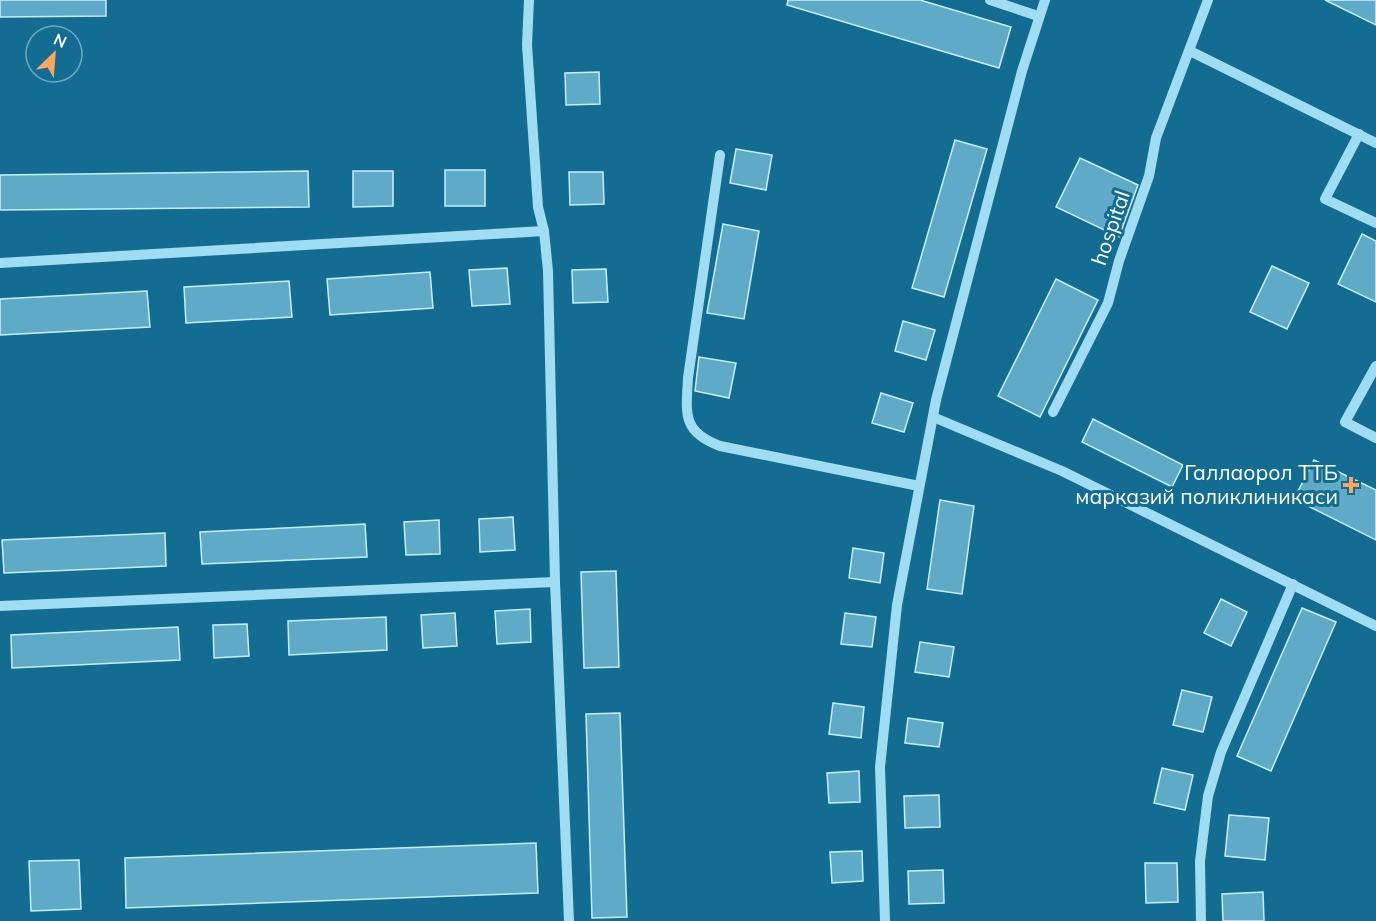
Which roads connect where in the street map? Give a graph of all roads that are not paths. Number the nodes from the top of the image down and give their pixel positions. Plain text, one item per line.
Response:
1 (528, 0) edge
2 (990, 0) edge
3 (1045, 0) edge
4 (1208, 0) edge
5 (1038, 16) junction
6 (1190, 51) junction
7 (1359, 134) junction
8 (1376, 143) edge
9 (720, 155) dead end
10 (1376, 223) edge
11 (544, 231) junction
12 (0, 263) edge
13 (1376, 366) edge
14 (1053, 412) dead end
15 (933, 417) junction
16 (1376, 438) edge
17 (919, 486) junction
18 (555, 582) junction
19 (1293, 584) junction
20 (0, 606) edge
21 (1376, 626) edge
22 (569, 921) edge
23 (885, 921) edge
24 (1201, 921) edge

1 - 11 lane
2 - 5 lane
3 - 5 lane
4 - 6 lane, hospital
5 - 15 lane
6 - 7 lane
6 - 14 lane, hospital
7 - 8 lane
7 - 10 lane
9 - 17 lane
11 - 12 lane
11 - 18 lane
13 - 16 lane
15 - 17 lane
15 - 19 lane
17 - 23 lane
18 - 20 lane
18 - 22 lane
19 - 21 lane
19 - 24 lane

